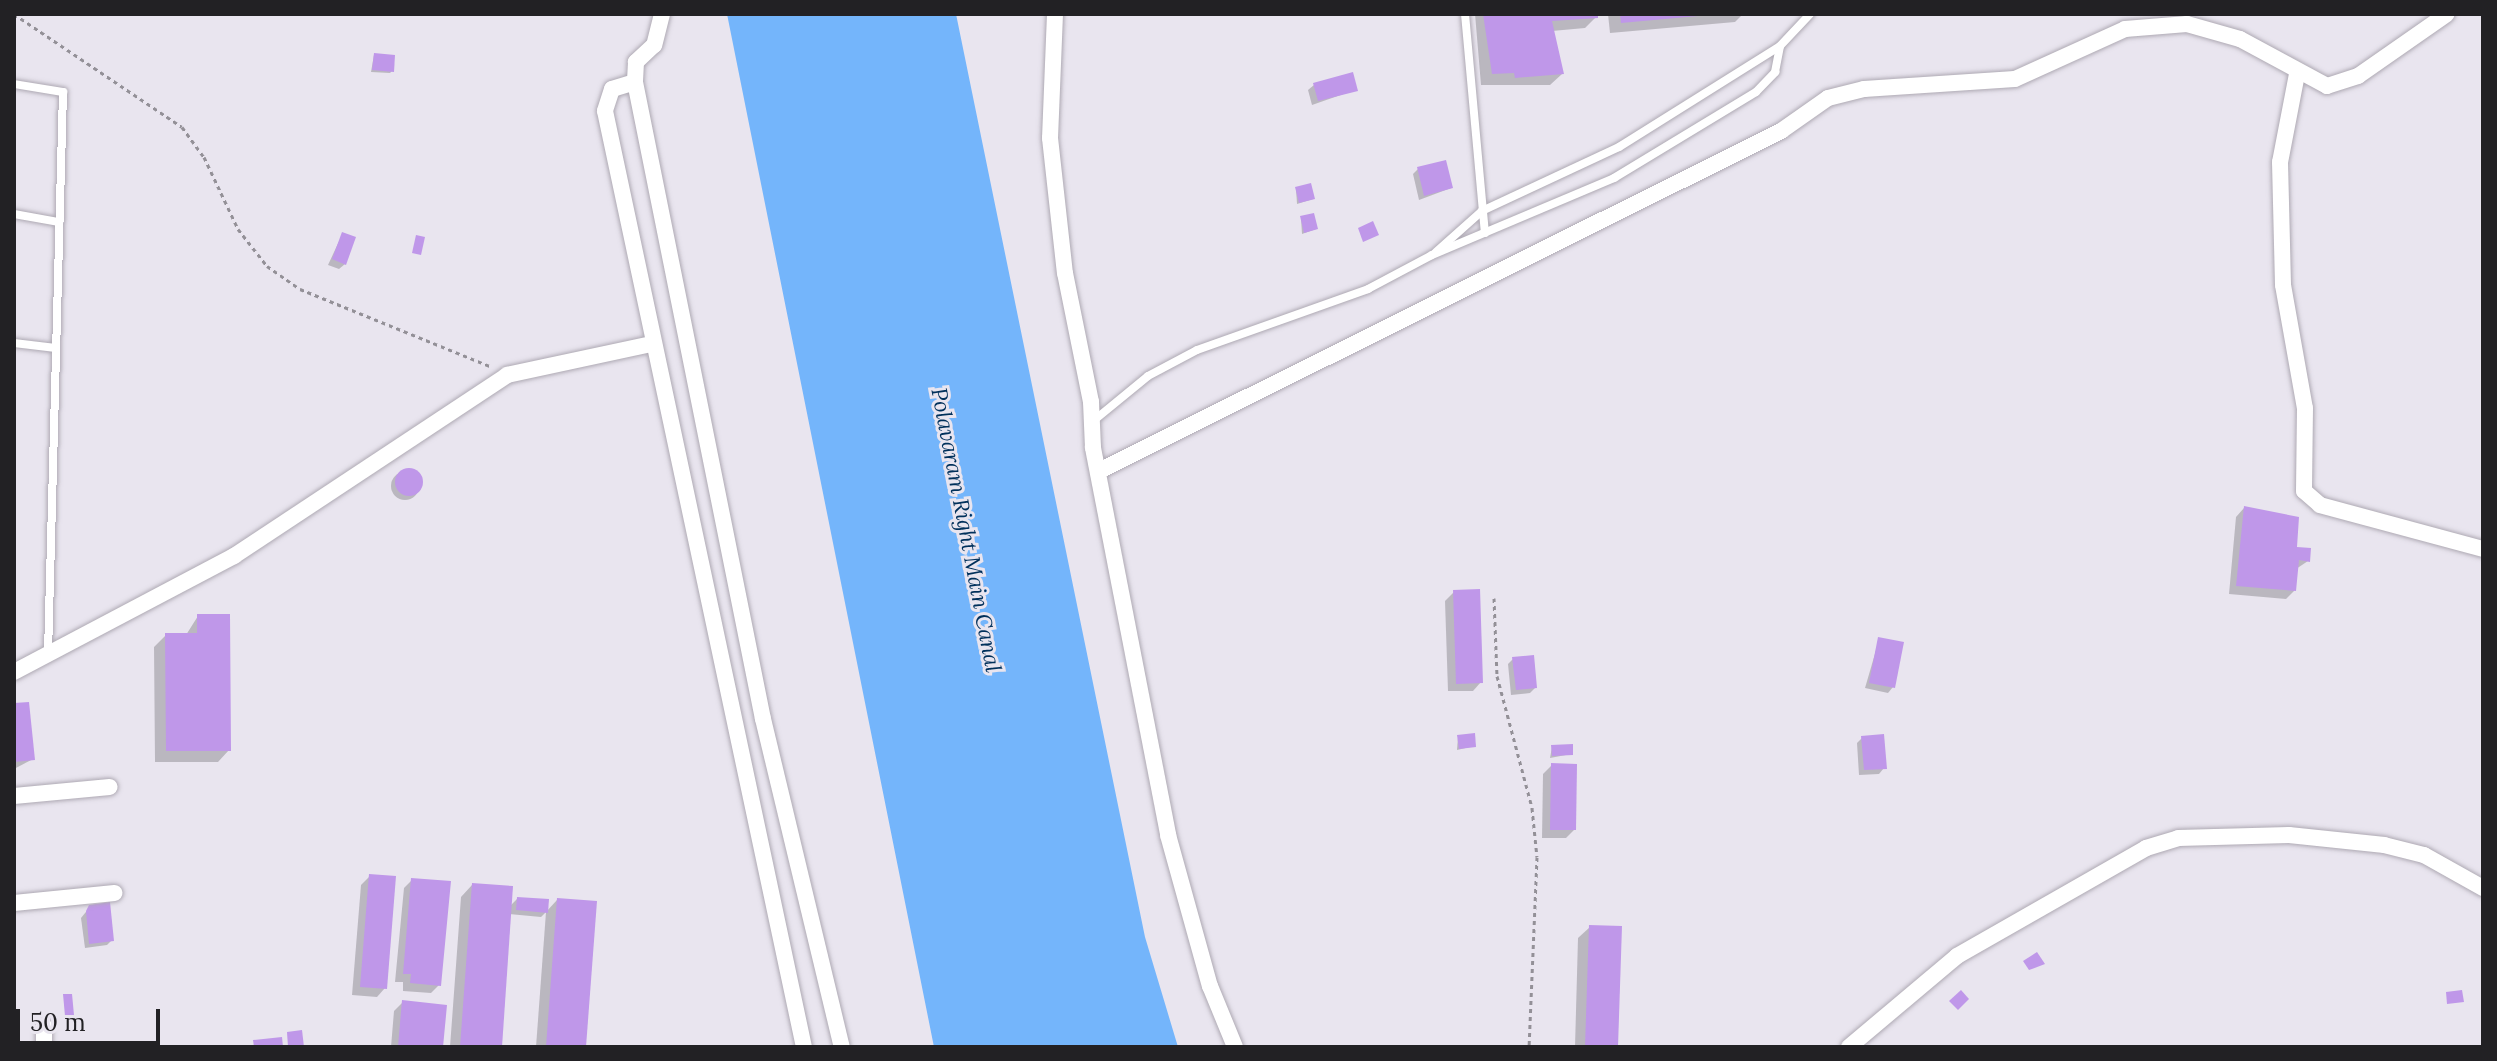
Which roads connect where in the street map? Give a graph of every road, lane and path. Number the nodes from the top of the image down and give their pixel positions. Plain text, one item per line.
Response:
1 (14, 14) edge
2 (662, 14) edge
3 (1055, 14) edge
4 (1465, 14) edge
5 (1810, 14) edge
6 (2447, 14) edge
7 (1780, 46) junction
8 (2297, 74) junction
9 (635, 82) junction
10 (14, 84) edge
11 (1482, 211) junction
12 (14, 214) edge
13 (59, 222) junction
14 (1485, 233) junction
15 (1432, 255) junction
16 (14, 343) edge
17 (652, 344) junction
18 (56, 348) junction
19 (507, 375) junction
20 (1091, 422) junction
21 (1101, 470) junction
22 (2483, 549) edge
23 (1494, 598) dead end
24 (48, 654) junction
25 (14, 672) edge
26 (110, 787) dead end
27 (14, 796) edge
28 (2483, 888) edge
29 (115, 893) dead end
30 (14, 903) edge
31 (44, 1026) dead end
32 (44, 1047) edge
33 (804, 1047) edge
34 (842, 1047) edge
35 (1235, 1047) edge
36 (1529, 1047) edge
37 (1849, 1047) edge

1 - 19 path
2 - 9 street
3 - 20 street
4 - 11 lane
5 - 7 lane
6 - 8 street
7 - 11 lane
7 - 14 lane
8 - 21 street
8 - 22 street
9 - 17 street
9 - 34 street
10 - 13 lane
11 - 14 lane
11 - 15 lane
12 - 13 lane
13 - 18 lane
14 - 15 lane
15 - 20 lane
16 - 18 lane
17 - 19 street
17 - 33 street
18 - 24 lane
19 - 24 street
20 - 21 street
21 - 35 street
23 - 36 path
24 - 25 street
26 - 27 street
28 - 37 street
29 - 30 street
31 - 32 street

